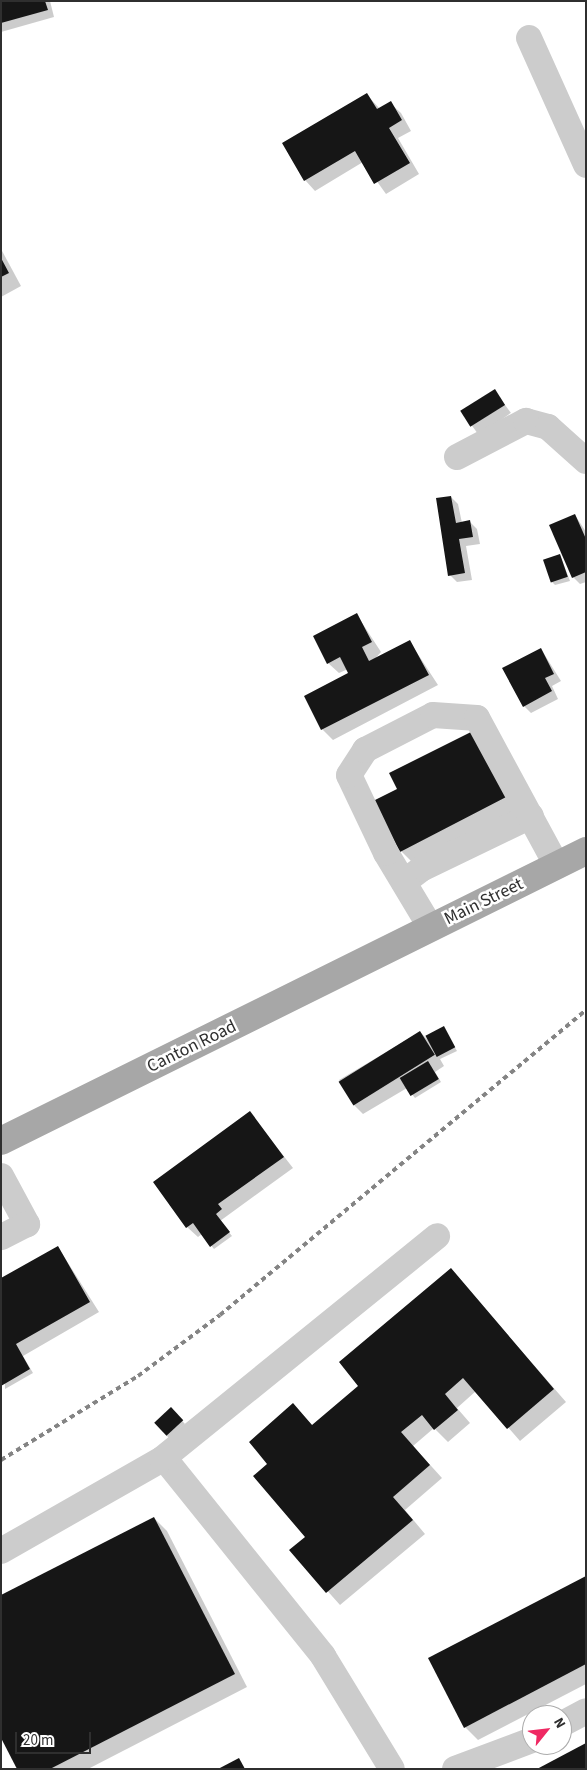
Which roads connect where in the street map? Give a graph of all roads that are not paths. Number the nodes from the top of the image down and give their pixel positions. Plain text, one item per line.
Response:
1 (529, 38) dead end
2 (586, 165) edge
3 (457, 457) dead end
4 (586, 461) edge
5 (531, 816) junction
6 (586, 852) edge
7 (557, 866) junction
8 (404, 882) junction
9 (431, 928) junction
10 (382, 952) joint
11 (1, 1141) edge
12 (1, 1176) edge
13 (437, 1236) dead end
14 (1, 1237) edge
15 (164, 1458) junction
16 (1, 1551) edge
17 (586, 1711) edge
18 (572, 1719) edge
19 (522, 1744) edge
20 (392, 1769) edge
21 (455, 1769) edge

1 - 2 street
3 - 4 street
5 - 7 street
5 - 8 street
5 - 8 street
6 - 7 main road, Main Street
7 - 9 main road, Main Street
8 - 9 street
9 - 10 main road, Main Street
10 - 11 main road, Canton Road
12 - 14 street
13 - 15 street
15 - 16 street
15 - 20 street
17 - 18 street
19 - 21 street

